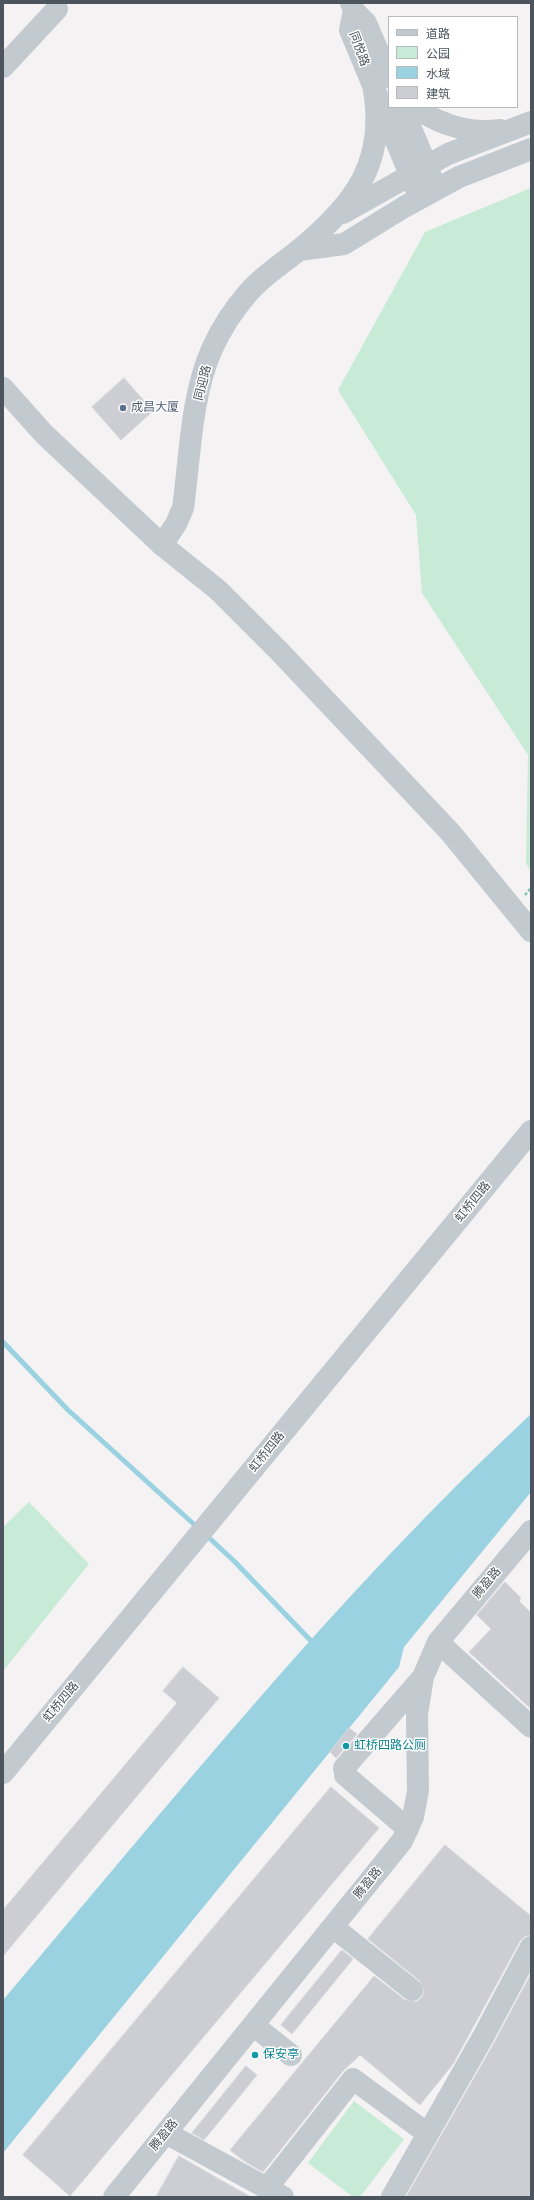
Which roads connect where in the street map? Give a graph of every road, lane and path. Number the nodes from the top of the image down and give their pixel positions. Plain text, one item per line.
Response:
1 (352, 7) edge
2 (57, 9) dead end
3 (4, 63) edge
4 (381, 81) edge
5 (388, 98) edge
6 (392, 108) edge
7 (402, 108) edge
8 (416, 108) edge
9 (524, 125) edge
10 (531, 150) edge
11 (418, 171) junction
12 (428, 194) junction
13 (330, 221) junction
14 (299, 250) junction
15 (3, 388) edge
16 (162, 545) junction
17 (531, 931) edge
18 (531, 1131) edge
19 (530, 1535) edge
20 (438, 1642) junction
21 (423, 1677) junction
22 (531, 1727) edge
23 (3, 1773) edge
24 (408, 1829) junction
25 (333, 1927) junction
26 (531, 1947) edge
27 (412, 1990) dead end
28 (253, 2025) junction
29 (291, 2056) dead end
30 (166, 2133) junction
31 (428, 2134) junction
32 (275, 2193) edge
33 (114, 2197) edge
34 (392, 2197) edge

1 - 4 street, 同悦路
2 - 3 street
4 - 5 street
4 - 13 street
6 - 11 street
7 - 11 street
8 - 9 street
9 - 11 street
10 - 12 street
11 - 12 street
11 - 13 street
12 - 14 street
13 - 14 street, 同迎路
14 - 16 street, 同迎路
15 - 16 street
16 - 17 street
18 - 23 street, 虹桥四路
19 - 20 street, 腾盈路
20 - 21 street, 腾盈路
20 - 22 street
21 - 24 street, 腾盈路
21 - 24 street
24 - 25 street, 腾盈路
25 - 27 street
25 - 28 street, 腾盈路
26 - 31 street
28 - 29 street
28 - 30 street, 腾盈路
30 - 32 street
30 - 33 street, 腾盈路
31 - 32 street
31 - 34 street

